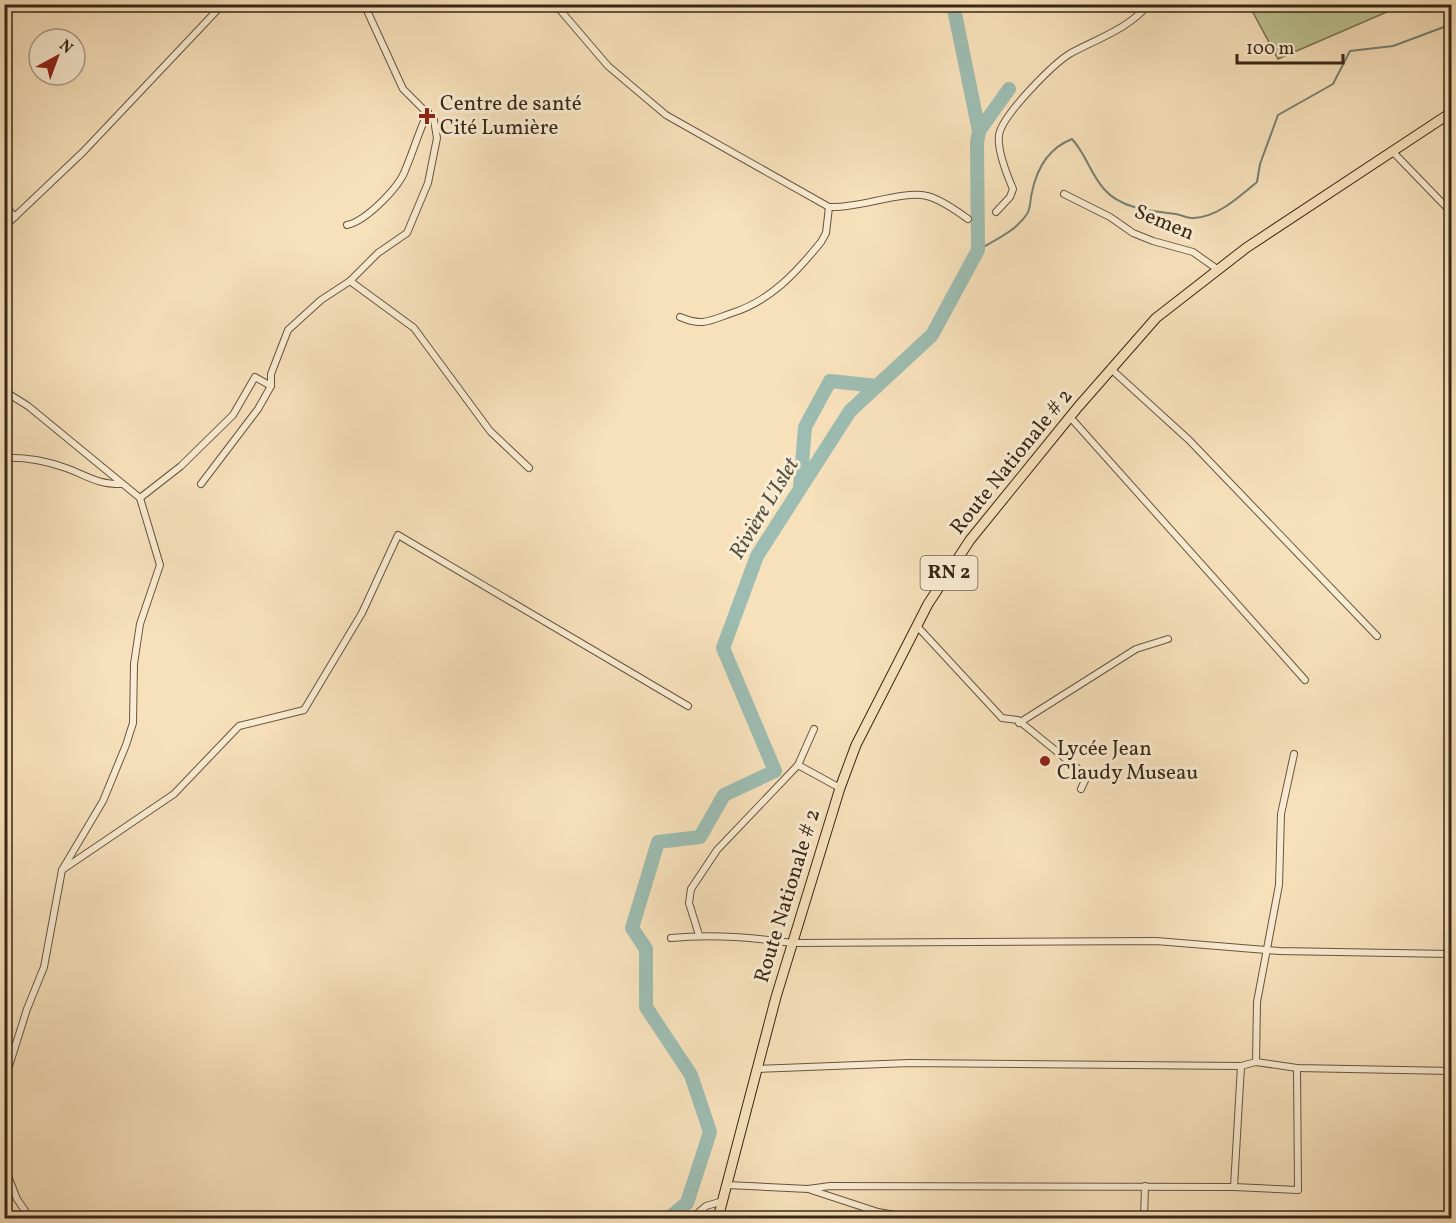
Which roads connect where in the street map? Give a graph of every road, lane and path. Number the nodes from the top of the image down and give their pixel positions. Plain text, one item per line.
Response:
1 (223, 4) edge
2 (364, 4) edge
3 (555, 4) edge
4 (1149, 4) edge
5 (428, 112) junction
6 (1452, 112) edge
7 (1392, 151) junction
8 (1064, 194) dead end
9 (4, 205) edge
10 (829, 207) junction
11 (996, 212) dead end
12 (1452, 213) edge
13 (15, 217) junction
14 (968, 219) dead end
15 (347, 225) dead end
16 (4, 227) edge
17 (1217, 269) junction
18 (350, 281) junction
19 (680, 317) dead end
20 (1111, 369) junction
21 (270, 386) junction
22 (4, 391) edge
23 (1070, 417) junction
24 (4, 458) edge
25 (529, 468) dead end
26 (122, 484) junction
27 (201, 484) dead end
28 (140, 498) junction
29 (916, 625) junction
30 (1377, 636) dead end
31 (1168, 639) dead end
32 (1305, 680) dead end
33 (688, 706) dead end
34 (1019, 723) junction
35 (814, 729) dead end
36 (1294, 754) dead end
37 (798, 765) junction
38 (840, 788) junction
39 (1081, 789) dead end
40 (62, 870) junction
41 (699, 935) junction
42 (671, 938) dead end
43 (792, 943) junction
44 (1267, 949) junction
45 (1452, 954) edge
46 (1256, 1062) junction
47 (1241, 1066) junction
48 (1297, 1068) junction
49 (758, 1070) junction
50 (1452, 1071) edge
51 (4, 1082) edge
52 (4, 1166) edge
53 (727, 1185) junction
54 (1145, 1186) junction
55 (1234, 1187) junction
56 (808, 1189) junction
57 (723, 1201) junction
58 (30, 1218) edge
59 (692, 1218) edge
60 (718, 1218) edge
61 (913, 1218) edge
62 (1144, 1218) edge

1 - 13 street
2 - 5 street
3 - 10 street
4 - 11 street
5 - 15 street
5 - 18 street
6 - 7 main road, Route Nationale # 2 / RN 2
7 - 12 street
7 - 17 main road, Route Nationale # 2 / RN 2
8 - 17 street, Semen
9 - 13 street
10 - 14 street
10 - 19 street
13 - 16 street
17 - 20 main road, Route Nationale # 2 / RN 2
18 - 21 street
18 - 25 street
20 - 23 main road, Route Nationale # 2 / RN 2
20 - 30 street
21 - 27 street
21 - 28 street
22 - 26 street
23 - 29 main road, Route Nationale # 2 / RN 2
23 - 32 street
24 - 26 street
26 - 28 street
28 - 40 street
29 - 34 street
29 - 38 main road, Route Nationale # 2 / RN 2
31 - 34 street
33 - 40 street
34 - 39 street
35 - 37 street
36 - 44 street
37 - 38 street
37 - 41 street
38 - 43 main road, Route Nationale # 2 / RN 2
40 - 51 street
41 - 42 street
41 - 43 street
43 - 44 street
43 - 49 main road, Route Nationale # 2 / RN 2
44 - 45 street
44 - 46 street
46 - 47 street
46 - 48 street
47 - 49 street
47 - 55 street
48 - 50 street
48 - 55 street
49 - 53 main road, Route Nationale # 2 / RN 2
52 - 58 street
53 - 56 street
53 - 57 main road, Route Nationale # 2 / RN 2
54 - 55 street
54 - 56 street
54 - 62 street
56 - 61 street
57 - 59 street
57 - 60 main road, Route Nationale # 2 / RN 2

